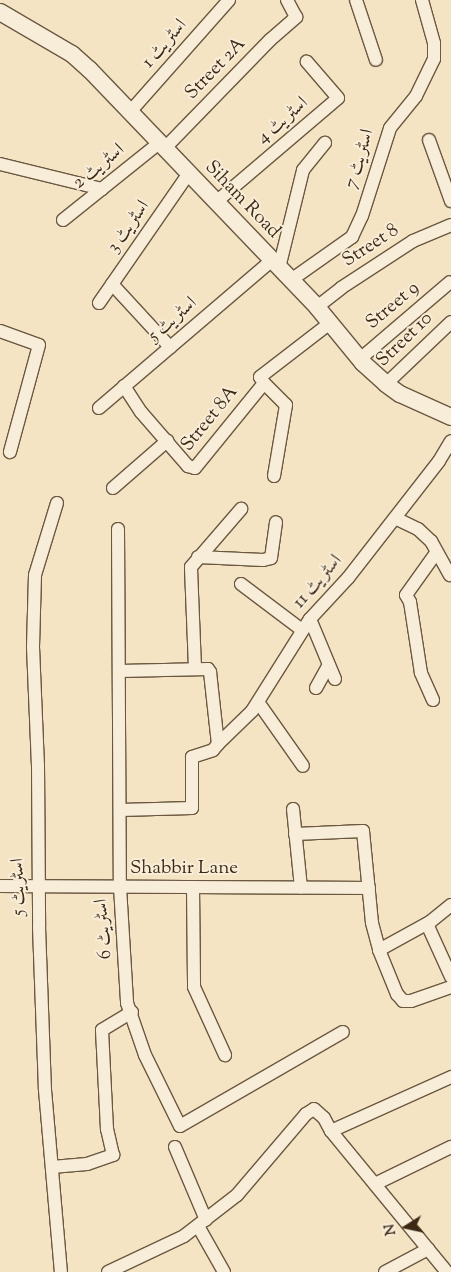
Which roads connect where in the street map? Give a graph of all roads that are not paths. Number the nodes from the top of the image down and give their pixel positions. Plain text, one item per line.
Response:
1 (229, 0) edge
2 (287, 0) edge
3 (356, 0) edge
4 (422, 0) edge
5 (0, 12) edge
6 (376, 60) dead end
7 (307, 62) dead end
8 (129, 113) junction
9 (429, 140) dead end
10 (325, 143) dead end
11 (161, 146) junction
12 (0, 164) edge
13 (189, 173) junction
14 (102, 190) junction
15 (451, 201) edge
16 (216, 202) junction
17 (63, 220) dead end
18 (451, 225) edge
19 (281, 269) junction
20 (450, 282) edge
21 (112, 284) junction
22 (99, 303) dead end
23 (316, 307) junction
24 (451, 322) edge
25 (330, 323) junction
26 (0, 331) edge
27 (170, 347) junction
28 (360, 359) junction
29 (264, 383) junction
30 (386, 384) junction
31 (124, 386) junction
32 (99, 408) dead end
33 (451, 417) edge
34 (167, 441) junction
35 (451, 441) edge
36 (10, 452) dead end
37 (274, 476) dead end
38 (113, 488) dead end
39 (57, 503) dead end
40 (241, 509) dead end
41 (395, 518) junction
42 (276, 522) dead end
43 (118, 529) dead end
44 (436, 553) junction
45 (198, 557) junction
46 (450, 576) edge
47 (241, 584) dead end
48 (310, 619) junction
49 (302, 630) junction
50 (329, 665) junction
51 (195, 668) junction
52 (120, 671) junction
53 (335, 679) dead end
54 (316, 688) dead end
55 (433, 700) dead end
56 (258, 702) junction
57 (217, 741) junction
58 (303, 766) dead end
59 (293, 809) dead end
60 (120, 810) junction
61 (295, 834) junction
62 (0, 886) edge
63 (38, 886) junction
64 (120, 887) junction
65 (193, 887) junction
66 (300, 888) junction
67 (369, 888) junction
68 (451, 905) edge
69 (427, 924) junction
70 (379, 950) junction
71 (451, 977) edge
72 (451, 988) edge
73 (132, 1012) junction
74 (343, 1032) dead end
75 (225, 1056) dead end
76 (451, 1077) edge
77 (331, 1132) junction
78 (175, 1147) dead end
79 (451, 1147) edge
80 (52, 1168) junction
81 (375, 1184) junction
82 (202, 1223) junction
83 (428, 1249) junction
84 (61, 1272) edge
85 (108, 1272) edge
86 (224, 1272) edge
87 (385, 1272) edge
88 (447, 1272) edge

1 - 8 street, اسٹریٹ 1
2 - 11 street, Street 2A
3 - 6 street
4 - 19 street, اسٹریٹ 7
5 - 8 street, Siham Road
7 - 16 street, اسٹریٹ 4
8 - 11 street, Siham Road
9 - 15 street
10 - 19 street
11 - 13 street, Siham Road
11 - 14 street, اسٹریٹ 2
12 - 14 street
13 - 16 street, Siham Road
13 - 21 street, اسٹریٹ 3
14 - 17 street, اسٹریٹ 2
16 - 19 street, Siham Road
18 - 23 street, Street 8
19 - 23 street, Siham Road
19 - 27 street, اسٹریٹ 5
20 - 28 street, Street 9
21 - 22 street, اسٹریٹ 3
21 - 27 street
23 - 25 street, Siham Road
24 - 30 street, Street 10
25 - 28 street, Siham Road
25 - 29 street, Street 8A
26 - 36 street
27 - 31 street, اسٹریٹ 5
28 - 30 street, Siham Road
29 - 34 street, Street 8A
29 - 37 street
30 - 33 street, Siham Road
31 - 32 street, اسٹریٹ 5
31 - 34 street, Street 8A
34 - 38 street
35 - 41 street, اسٹریٹ 11
39 - 63 street, اسٹریٹ 5
40 - 45 street
41 - 44 street
41 - 48 street, اسٹریٹ 11
42 - 45 street
43 - 52 street, اسٹریٹ 6
44 - 46 street
44 - 55 street
45 - 51 street
47 - 49 street
48 - 49 street, اسٹریٹ 11
48 - 50 street
49 - 56 street, اسٹریٹ 11
50 - 53 street
50 - 54 street
51 - 52 street
51 - 57 street
52 - 60 street, اسٹریٹ 6
56 - 57 street, اسٹریٹ 11
56 - 58 street
57 - 60 street, اسٹریٹ 11
59 - 61 street
60 - 64 street, اسٹریٹ 6
61 - 66 street
61 - 67 street
62 - 63 street, Shabbir Lane
63 - 64 street, Shabbir Lane
63 - 80 street, اسٹریٹ 5
64 - 65 street, Shabbir Lane
64 - 73 street, اسٹریٹ 6
65 - 66 street, Shabbir Lane
65 - 75 street
66 - 67 street, Shabbir Lane
67 - 70 street
68 - 69 street
69 - 70 street
69 - 71 street
70 - 72 street
73 - 74 street, اسٹریٹ 6
73 - 80 street
76 - 77 street
77 - 81 street
77 - 82 street
78 - 82 street
79 - 81 street
80 - 84 street, اسٹریٹ 5
81 - 83 street
82 - 85 street
82 - 86 street
83 - 87 street
83 - 88 street

